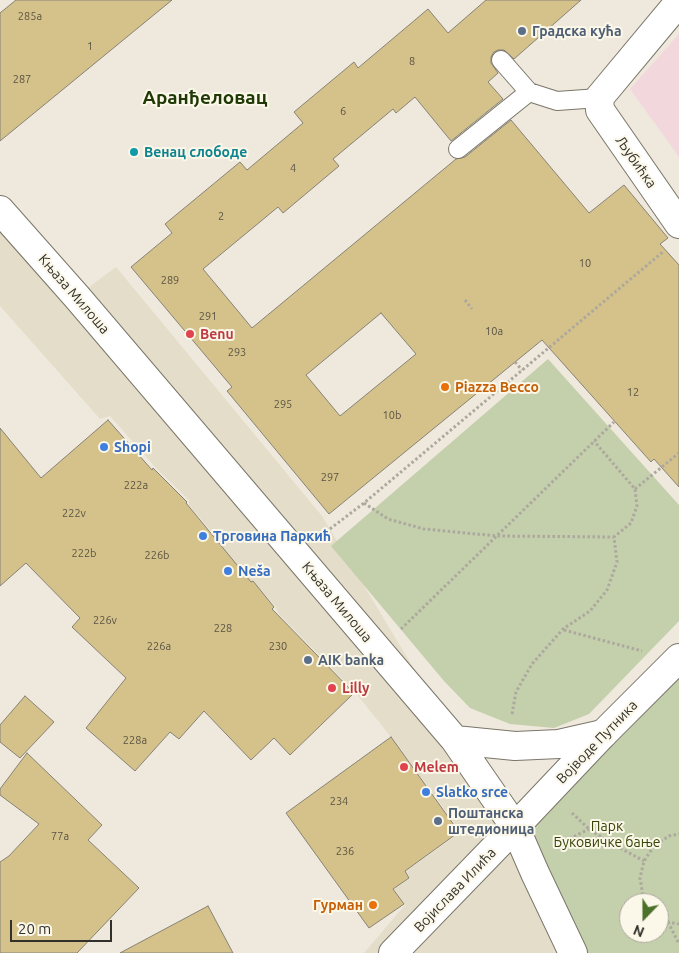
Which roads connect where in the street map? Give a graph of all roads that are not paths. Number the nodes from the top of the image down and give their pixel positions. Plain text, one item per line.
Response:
1 (679, 2) edge
2 (501, 60) dead end
3 (529, 92) junction
4 (599, 98) junction
5 (458, 149) dead end
6 (0, 210) edge
7 (675, 234) edge
8 (679, 658) edge
9 (603, 734) junction
10 (455, 740) junction
11 (516, 827) junction
12 (393, 953) edge
13 (573, 953) edge

1 - 4 street
2 - 3 lane
3 - 4 lane
3 - 5 lane
4 - 7 street, Љубићка
6 - 10 street, Књаза Милоша
8 - 9 street, Војводе Путника
9 - 10 street
9 - 11 street, Војводе Путника
10 - 11 street, Књаза Милоша
11 - 12 street, Војислава Илића
11 - 13 street, Књаза Милоша

